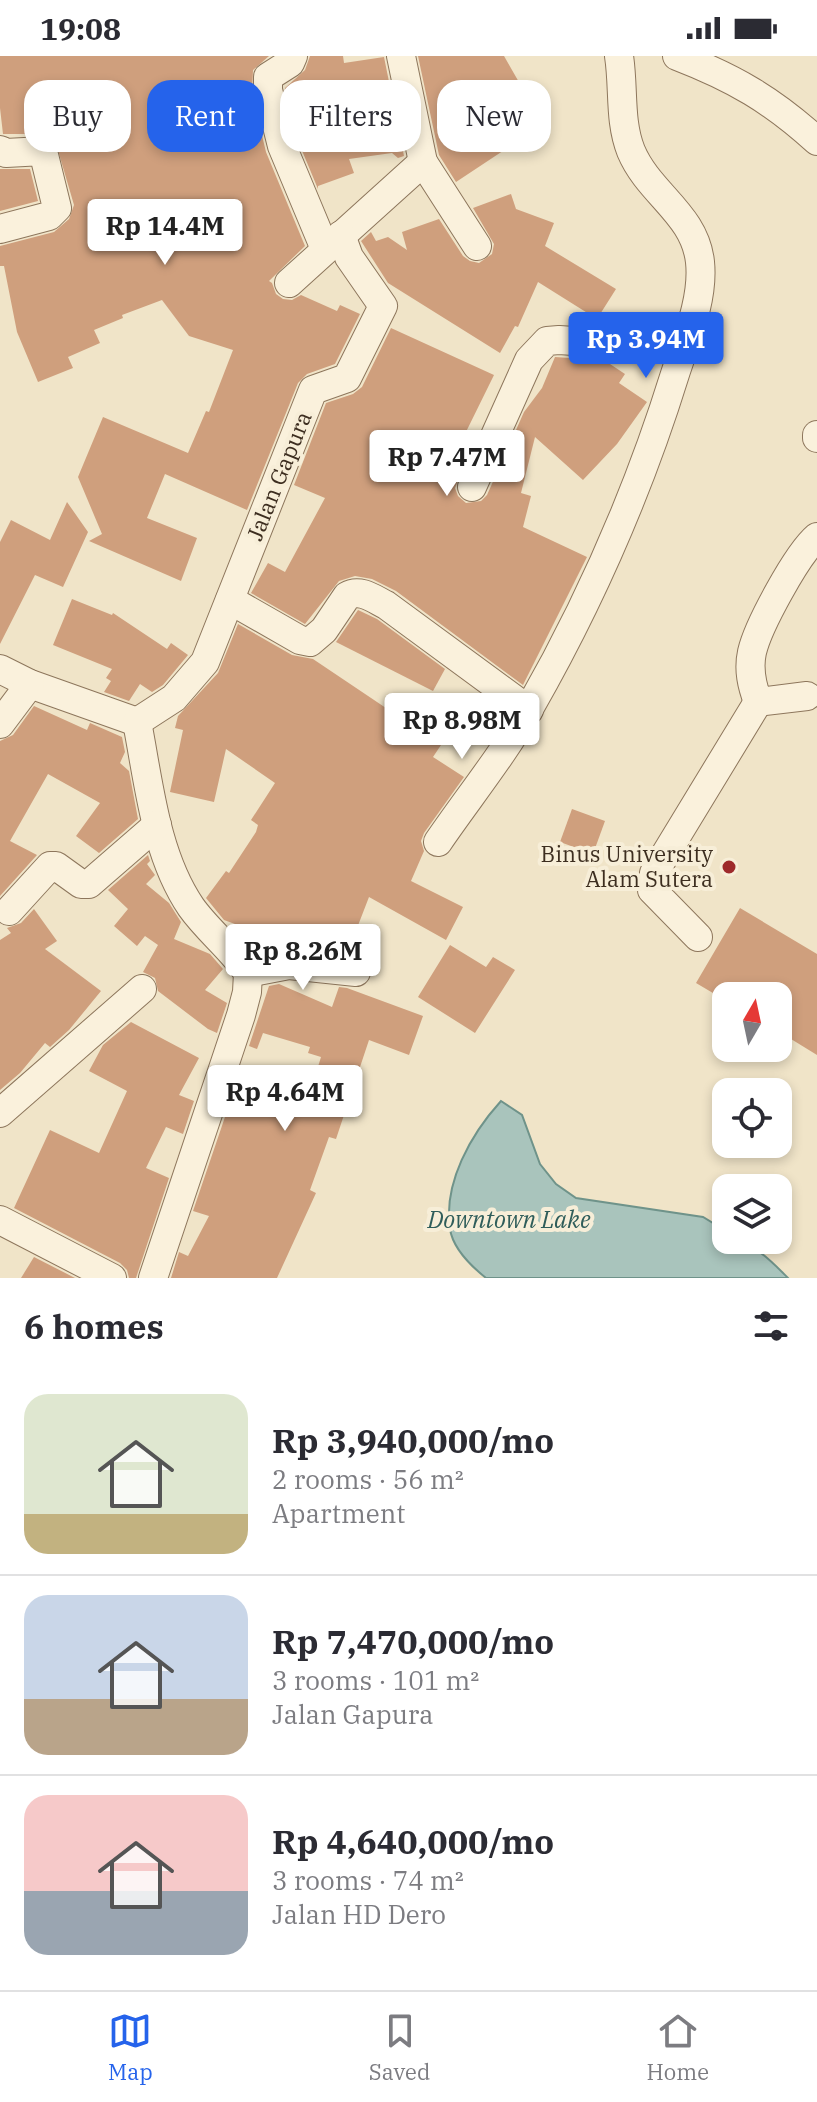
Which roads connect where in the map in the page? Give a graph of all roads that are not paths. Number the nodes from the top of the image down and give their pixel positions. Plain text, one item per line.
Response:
1 (293, 56) edge
2 (401, 56) edge
3 (619, 56) edge
4 (677, 56) edge
5 (804, 115) edge
6 (817, 127) edge
7 (817, 141) edge
8 (0, 150) edge
9 (423, 162) junction
10 (0, 229) edge
11 (333, 242) junction
12 (477, 246) dead end
13 (289, 283) dead end
14 (687, 334) junction
15 (472, 487) dead end
16 (817, 537) edge
17 (230, 600) junction
18 (0, 669) edge
19 (30, 684) junction
20 (814, 694) edge
21 (758, 702) junction
22 (529, 710) junction
23 (137, 722) junction
24 (0, 724) edge
25 (157, 825) junction
26 (438, 842) dead end
27 (9, 911) dead end
28 (698, 937) dead end
29 (356, 972) dead end
30 (248, 973) junction
31 (142, 989) dead end
32 (0, 1113) edge
33 (0, 1220) edge
34 (112, 1278) edge
35 (153, 1278) edge

1 - 11 street
2 - 9 street
3 - 14 street
4 - 5 street
5 - 6 street
5 - 7 street
8 - 10 street
9 - 11 street
9 - 12 street
11 - 13 street
11 - 17 street, Jalan Gapura
14 - 15 street
14 - 22 street
16 - 21 street
17 - 22 street
17 - 23 street, Jalan Gapura
18 - 19 street
19 - 23 street
19 - 24 street
20 - 21 street
21 - 28 street
22 - 26 street
23 - 25 street
25 - 27 street
25 - 30 street
29 - 30 street
30 - 35 street
31 - 32 street
33 - 34 street

